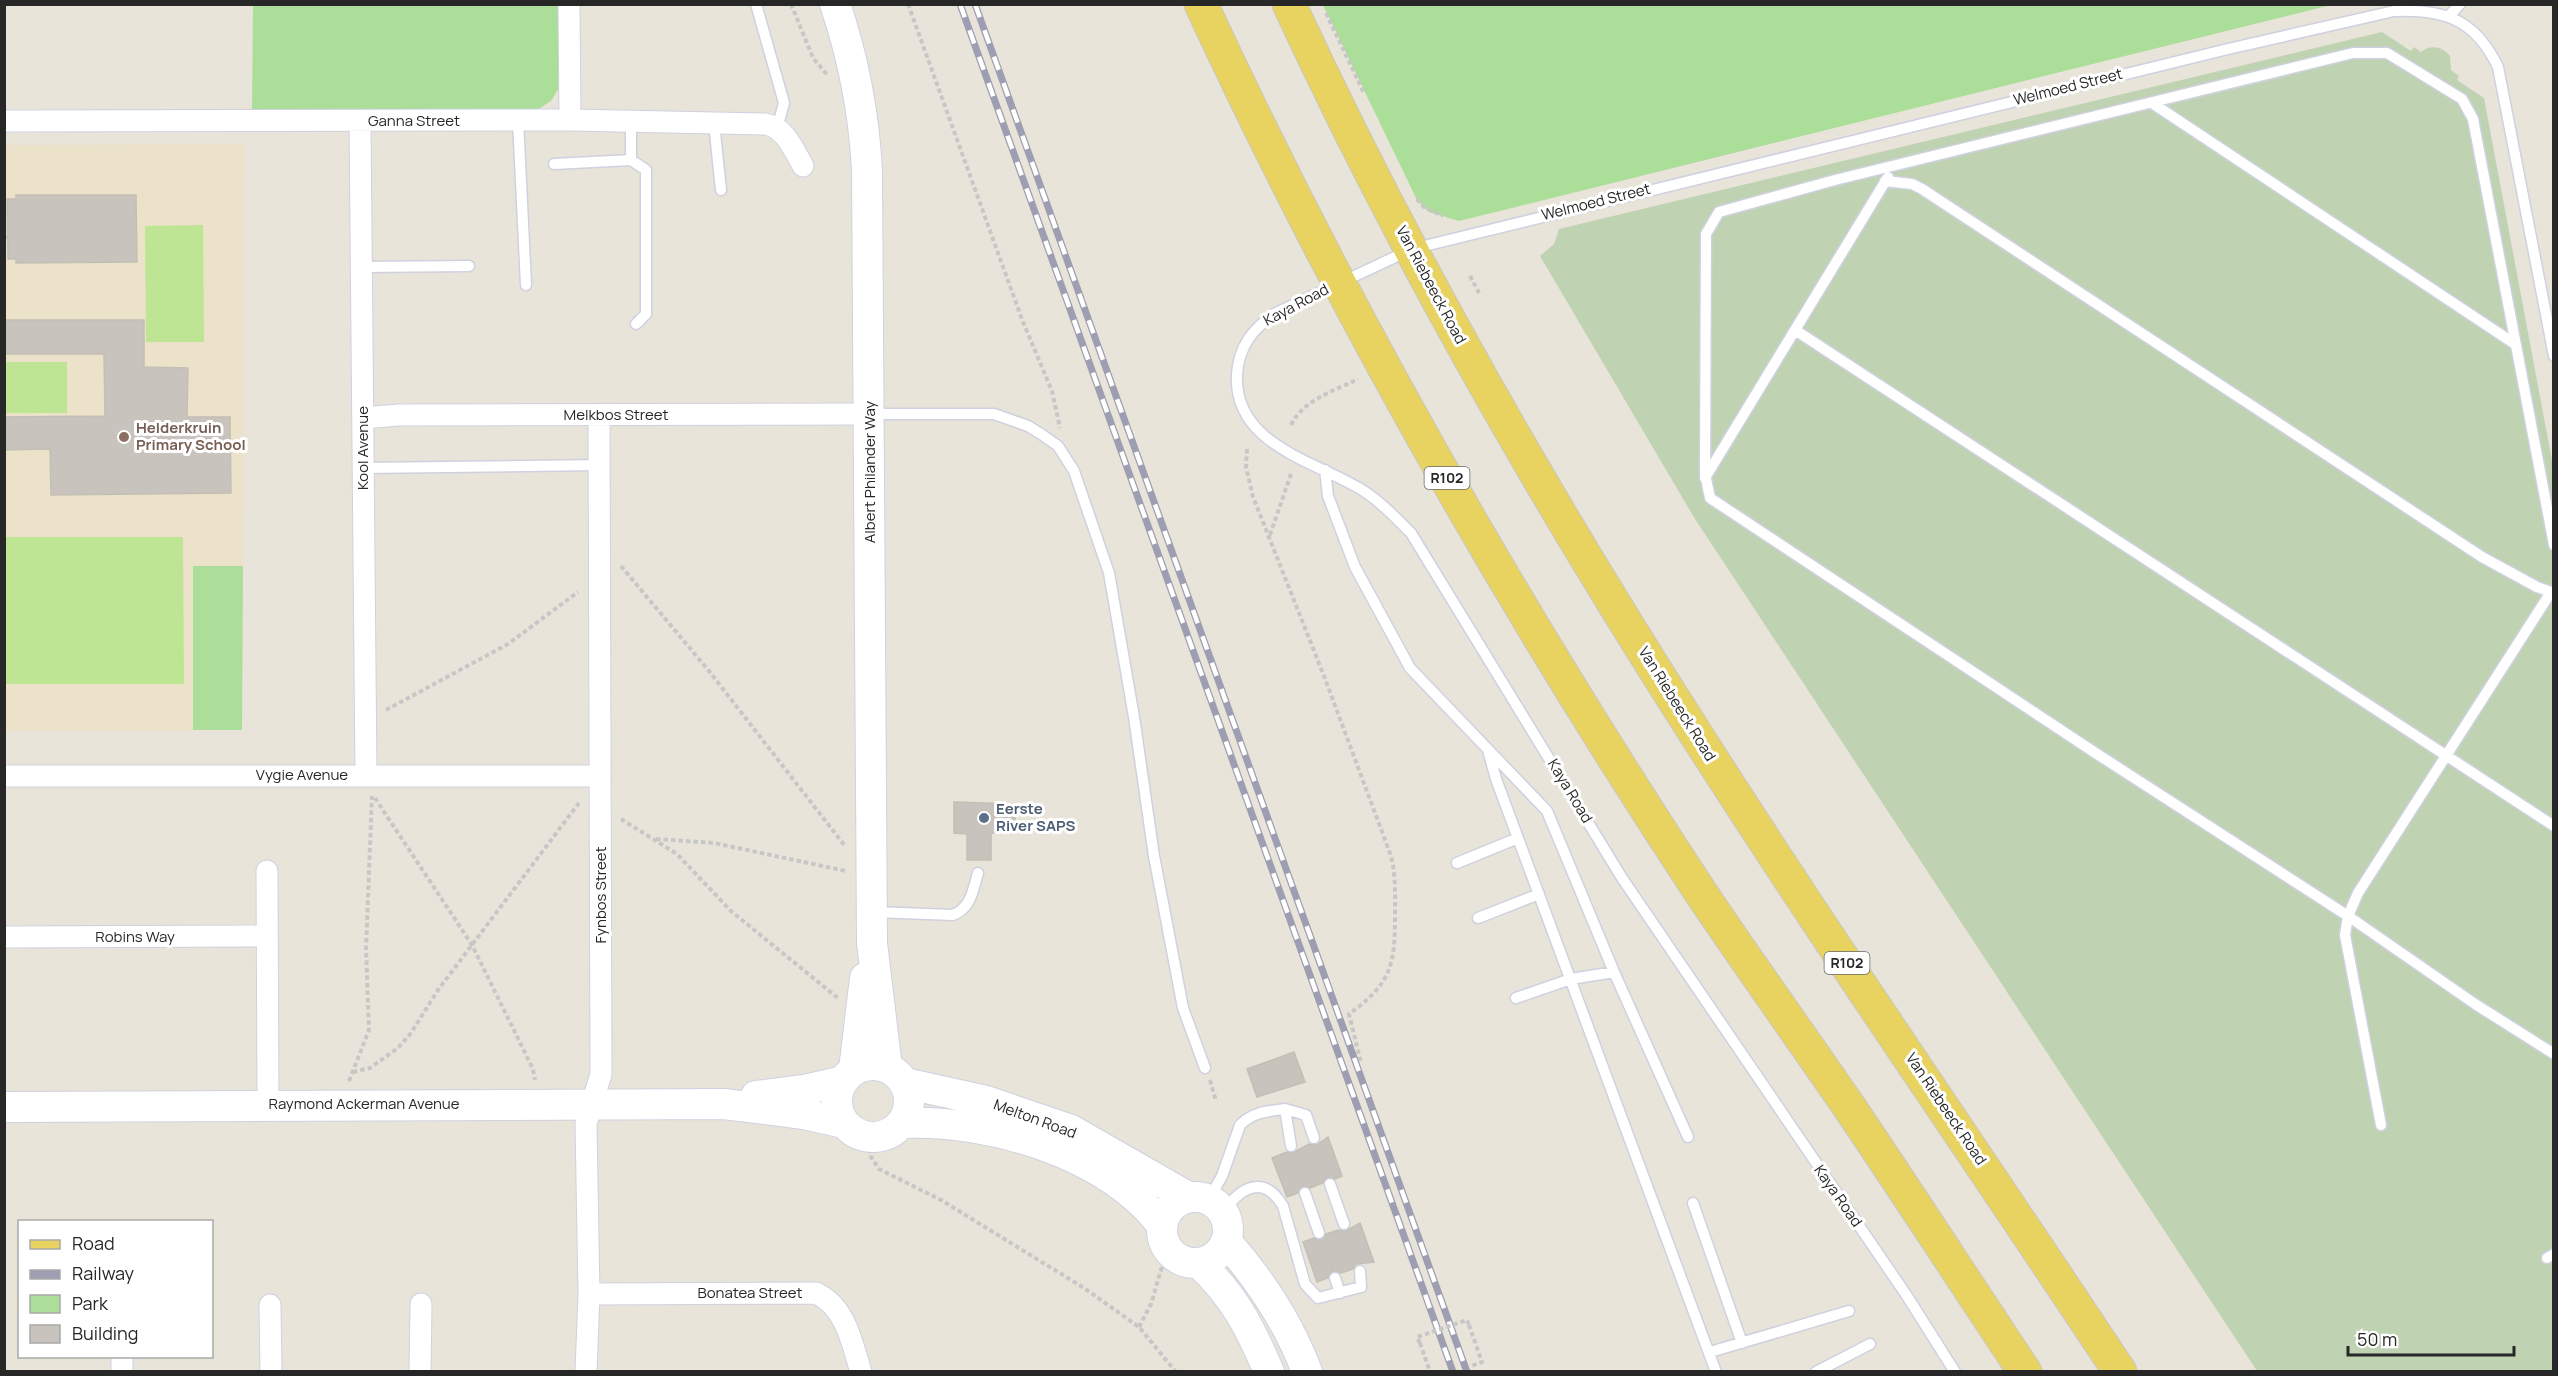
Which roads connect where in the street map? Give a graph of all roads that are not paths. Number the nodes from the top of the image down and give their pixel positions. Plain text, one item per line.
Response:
1 (569, 4) edge
2 (756, 4) edge
3 (835, 4) edge
4 (1201, 4) edge
5 (1289, 4) edge
6 (2460, 4) edge
7 (2449, 16) junction
8 (2152, 103) junction
9 (518, 120) junction
10 (570, 120) junction
11 (4, 121) edge
12 (631, 121) junction
13 (360, 122) junction
14 (714, 123) junction
15 (777, 128) junction
16 (631, 160) junction
17 (555, 164) dead end
18 (803, 166) dead end
19 (1894, 166) junction
20 (1885, 181) junction
21 (721, 190) dead end
22 (1412, 249) junction
23 (469, 266) dead end
24 (362, 267) junction
25 (1339, 282) junction
26 (526, 285) dead end
27 (636, 324) dead end
28 (1795, 330) junction
29 (2515, 344) junction
30 (2553, 356) edge
31 (870, 414) junction
32 (599, 416) junction
33 (363, 418) junction
34 (600, 465) junction
35 (363, 468) junction
36 (1324, 470) junction
37 (1705, 478) junction
38 (2553, 545) edge
39 (2552, 593) edge
40 (1488, 750) junction
41 (2446, 757) junction
42 (4, 776) edge
43 (600, 776) junction
44 (369, 785) junction
45 (2553, 826) edge
46 (1518, 838) junction
47 (1457, 863) dead end
48 (267, 871) dead end
49 (978, 873) dead end
50 (1539, 894) junction
51 (872, 912) junction
52 (2348, 916) junction
53 (1478, 918) dead end
54 (266, 936) junction
55 (4, 937) edge
56 (872, 943) junction
57 (1614, 972) junction
58 (1571, 980) junction
59 (1516, 998) dead end
60 (2553, 1054) edge
61 (1205, 1068) dead end
62 (895, 1075) junction
63 (848, 1076) junction
64 (592, 1103) junction
65 (268, 1104) junction
66 (724, 1104) junction
67 (4, 1107) edge
68 (1285, 1109) junction
69 (844, 1122) junction
70 (902, 1123) junction
71 (2381, 1125) dead end
72 (1688, 1137) dead end
73 (1314, 1138) dead end
74 (1291, 1146) dead end
75 (1330, 1184) dead end
76 (1305, 1193) dead end
77 (1207, 1203) junction
78 (1693, 1203) dead end
79 (1344, 1224) dead end
80 (1162, 1225) junction
81 (1319, 1233) dead end
82 (1227, 1242) junction
83 (1199, 1263) junction
84 (1359, 1270) dead end
85 (1335, 1278) dead end
86 (1340, 1293) junction
87 (590, 1294) junction
88 (421, 1304) dead end
89 (270, 1305) dead end
90 (1849, 1311) dead end
91 (1742, 1343) junction
92 (1870, 1344) dead end
93 (1710, 1352) junction
94 (271, 1371) edge
95 (420, 1371) edge
96 (586, 1371) edge
97 (861, 1371) edge
98 (1269, 1371) edge
99 (1307, 1371) edge
100 (1716, 1371) edge
101 (1816, 1371) edge
102 (1955, 1371) edge
103 (2025, 1371) edge
104 (2120, 1371) edge

1 - 10 street
2 - 15 lane
3 - 31 street, Albert Philander Way
4 - 25 main road, R102
5 - 22 main road, Van Riebeeck Road / R102
6 - 7 lane
7 - 22 lane, Welmoed Street
7 - 30 lane, Welmoed Street
8 - 19 lane
8 - 29 lane
8 - 29 lane
9 - 10 street, Ganna Street
9 - 13 street, Ganna Street
9 - 26 lane
10 - 12 street, Ganna Street
11 - 13 street, Ganna Street
12 - 14 street, Ganna Street
12 - 16 lane
13 - 24 street, Kool Avenue
14 - 15 street, Ganna Street
14 - 21 lane
15 - 18 street
16 - 17 lane
16 - 27 lane
19 - 20 lane
19 - 37 lane
20 - 28 lane
20 - 39 lane
22 - 25 lane, Welmoed Street
22 - 104 main road, Van Riebeeck Road / R102
23 - 24 lane
24 - 33 street, Kool Avenue
25 - 36 lane, Kaya Road
25 - 103 main road, R102
28 - 37 lane
28 - 41 lane
29 - 38 lane
31 - 32 street, Melkbos Street
31 - 51 street, Albert Philander Way
31 - 61 lane
32 - 33 street, Melkbos Street
32 - 34 street, Fynbos Street
33 - 35 street, Kool Avenue
34 - 35 lane
34 - 43 street, Fynbos Street
35 - 44 street, Kool Avenue
36 - 40 lane
36 - 102 lane, Kaya Road
37 - 52 lane
39 - 41 lane
40 - 46 lane
40 - 57 lane
41 - 45 lane
41 - 52 lane
42 - 44 street, Vygie Avenue
43 - 44 street, Vygie Avenue
43 - 64 street, Fynbos Street
46 - 47 lane
46 - 50 lane
48 - 54 street
49 - 51 lane
50 - 53 lane
50 - 58 lane
51 - 56 street, Albert Philander Way
52 - 60 lane
52 - 71 lane
54 - 55 street, Robins Way
54 - 65 street
56 - 62 street, Albert Philander Way
56 - 63 street, Albert Philander Way
57 - 58 lane
57 - 72 lane
58 - 59 lane
58 - 93 lane
62 - 63 street
62 - 70 street
62 - 77 street, Melton Road
63 - 66 street, Raymond Ackerman Avenue
63 - 69 street
64 - 65 street, Raymond Ackerman Avenue
64 - 66 street, Raymond Ackerman Avenue
64 - 87 street, Fynbos Street
65 - 67 street, Raymond Ackerman Avenue
66 - 69 street, Raymond Ackerman Avenue
68 - 73 lane
68 - 74 lane
68 - 77 lane
69 - 70 street
70 - 80 street, Melton Road
75 - 79 lane
76 - 81 lane
77 - 80 street
77 - 82 street
77 - 86 lane
78 - 91 lane
80 - 83 street
82 - 83 street
82 - 99 street
83 - 98 street
84 - 86 lane
85 - 86 lane
87 - 96 street, Fynbos Street
87 - 97 street, Bonatea Street
88 - 95 street
89 - 94 street
90 - 91 lane
91 - 93 lane
92 - 101 lane
93 - 100 lane

